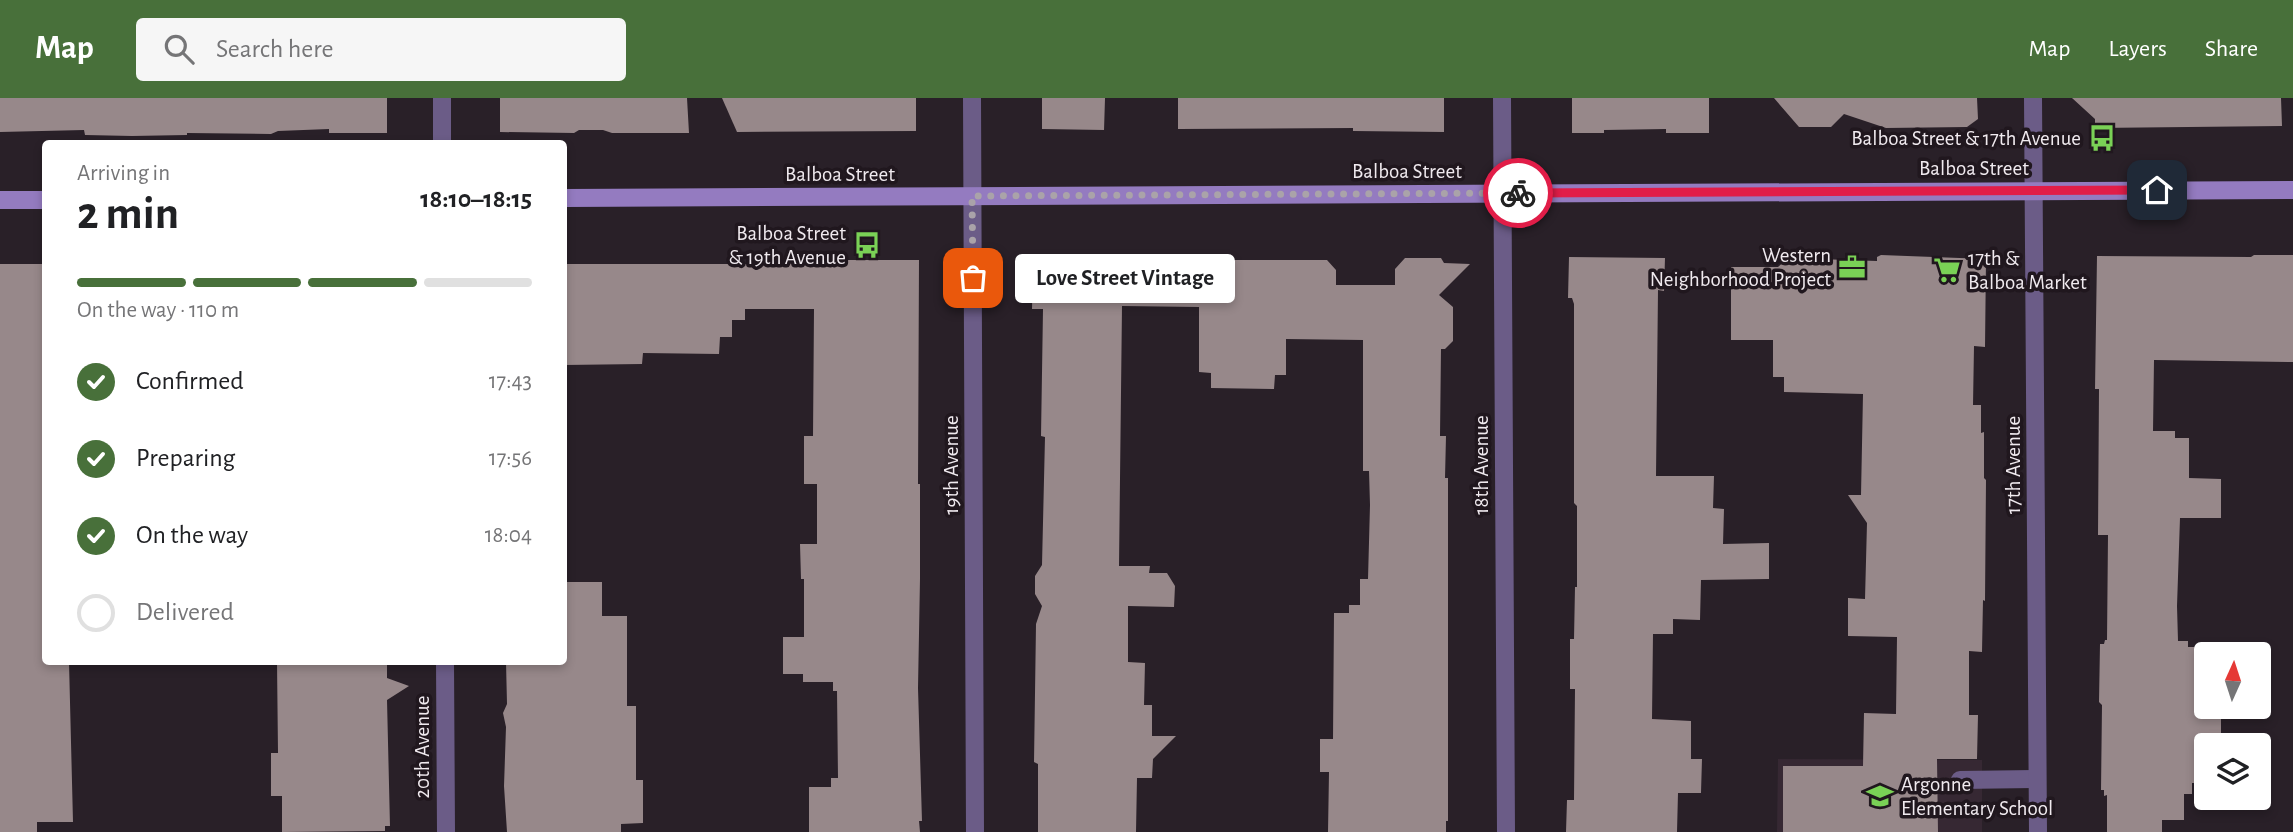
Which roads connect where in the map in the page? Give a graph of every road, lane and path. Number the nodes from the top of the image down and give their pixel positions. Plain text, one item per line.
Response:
1 (442, 98) edge
2 (972, 98) edge
3 (1502, 98) edge
4 (2033, 98) edge
5 (442, 140) edge
6 (2293, 190) edge
7 (2034, 191) junction
8 (1503, 194) junction
9 (972, 196) junction
10 (567, 198) edge
11 (42, 200) edge
12 (0, 201) edge
13 (445, 665) edge
14 (2037, 779) junction
15 (1959, 780) dead end
16 (446, 832) edge
17 (975, 832) edge
18 (1506, 832) edge
19 (2038, 832) edge

1 - 5 street
2 - 9 street, 19th Avenue
3 - 8 street, 18th Avenue
4 - 7 street, 17th Avenue
6 - 7 street, Balboa Street
7 - 8 street, Balboa Street
7 - 14 street, 17th Avenue
8 - 9 street, Balboa Street
8 - 18 street, 18th Avenue
9 - 10 street, Balboa Street
9 - 17 street, 19th Avenue
11 - 12 street
13 - 16 street, 20th Avenue
14 - 15 street
14 - 19 street, 17th Avenue

